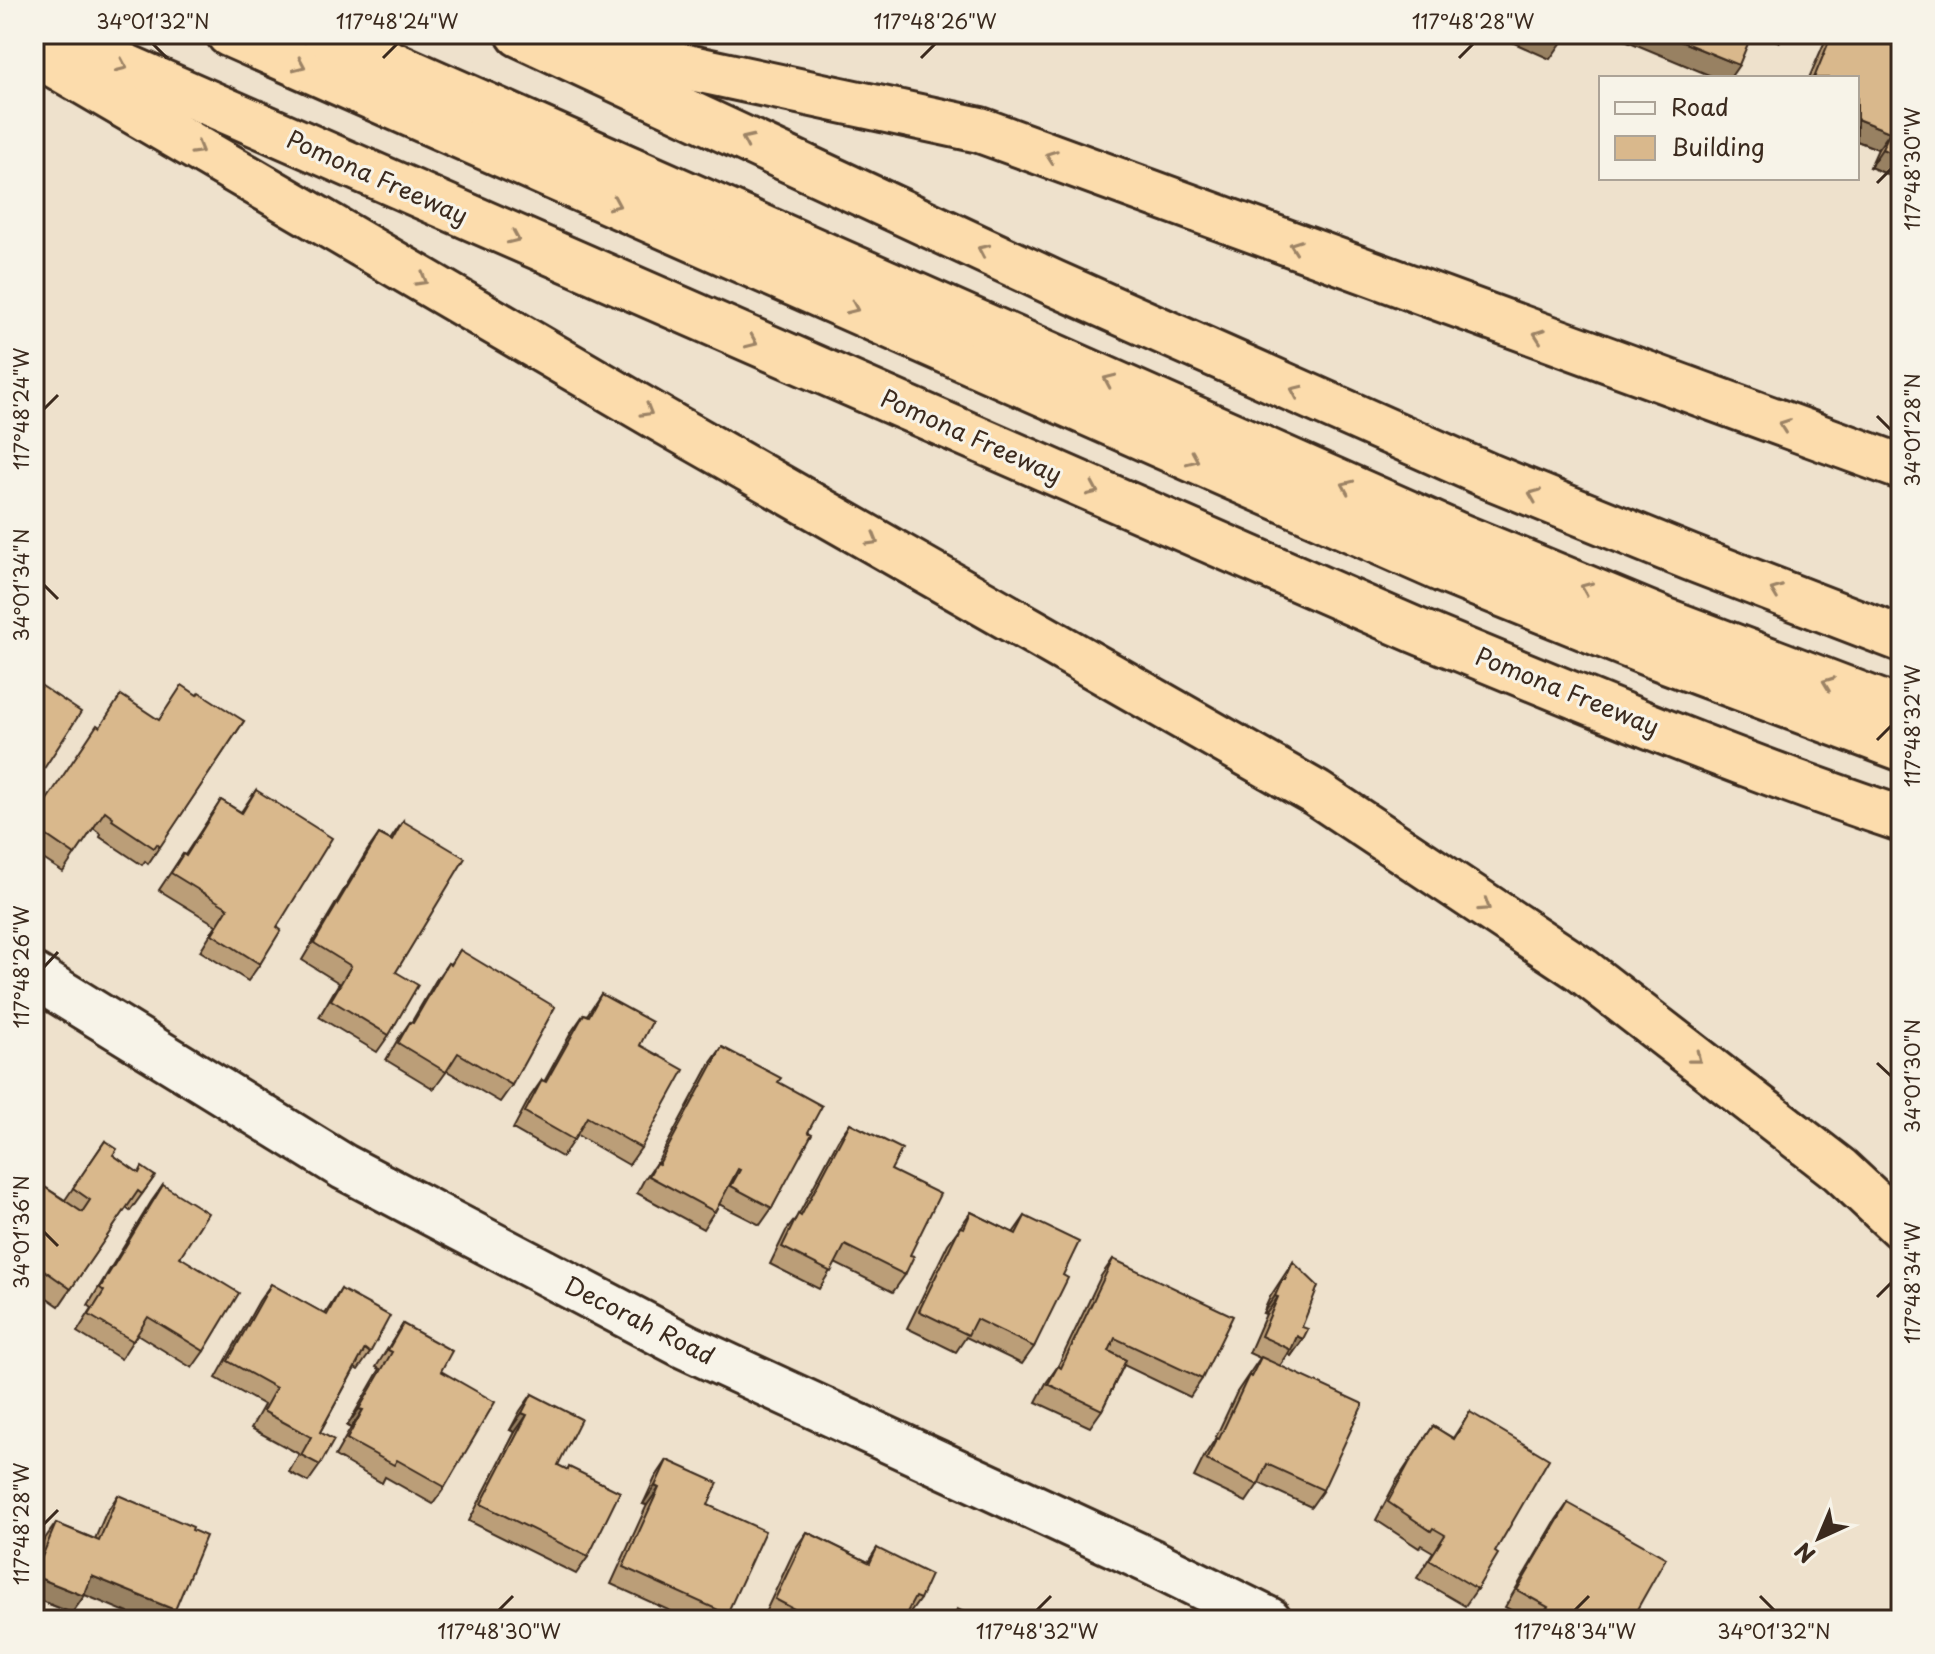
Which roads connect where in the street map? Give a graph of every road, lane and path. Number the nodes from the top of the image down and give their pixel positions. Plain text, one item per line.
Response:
1 (51, 34) edge
2 (229, 34) edge
3 (325, 34) edge
4 (519, 34) edge
5 (531, 34) edge
6 (34, 53) edge
7 (1901, 467) edge
8 (1901, 639) edge
9 (1901, 710) edge
10 (1901, 748) edge
11 (1901, 819) edge
12 (34, 976) edge
13 (1901, 1227) edge
14 (1269, 1620) edge

1 -> 11 highway, Pomona Freeway
2 -> 10 highway
9 -> 3 highway
8 -> 4 highway
7 -> 5 highway
6 -> 13 highway
12 - 14 street, Decorah Road

